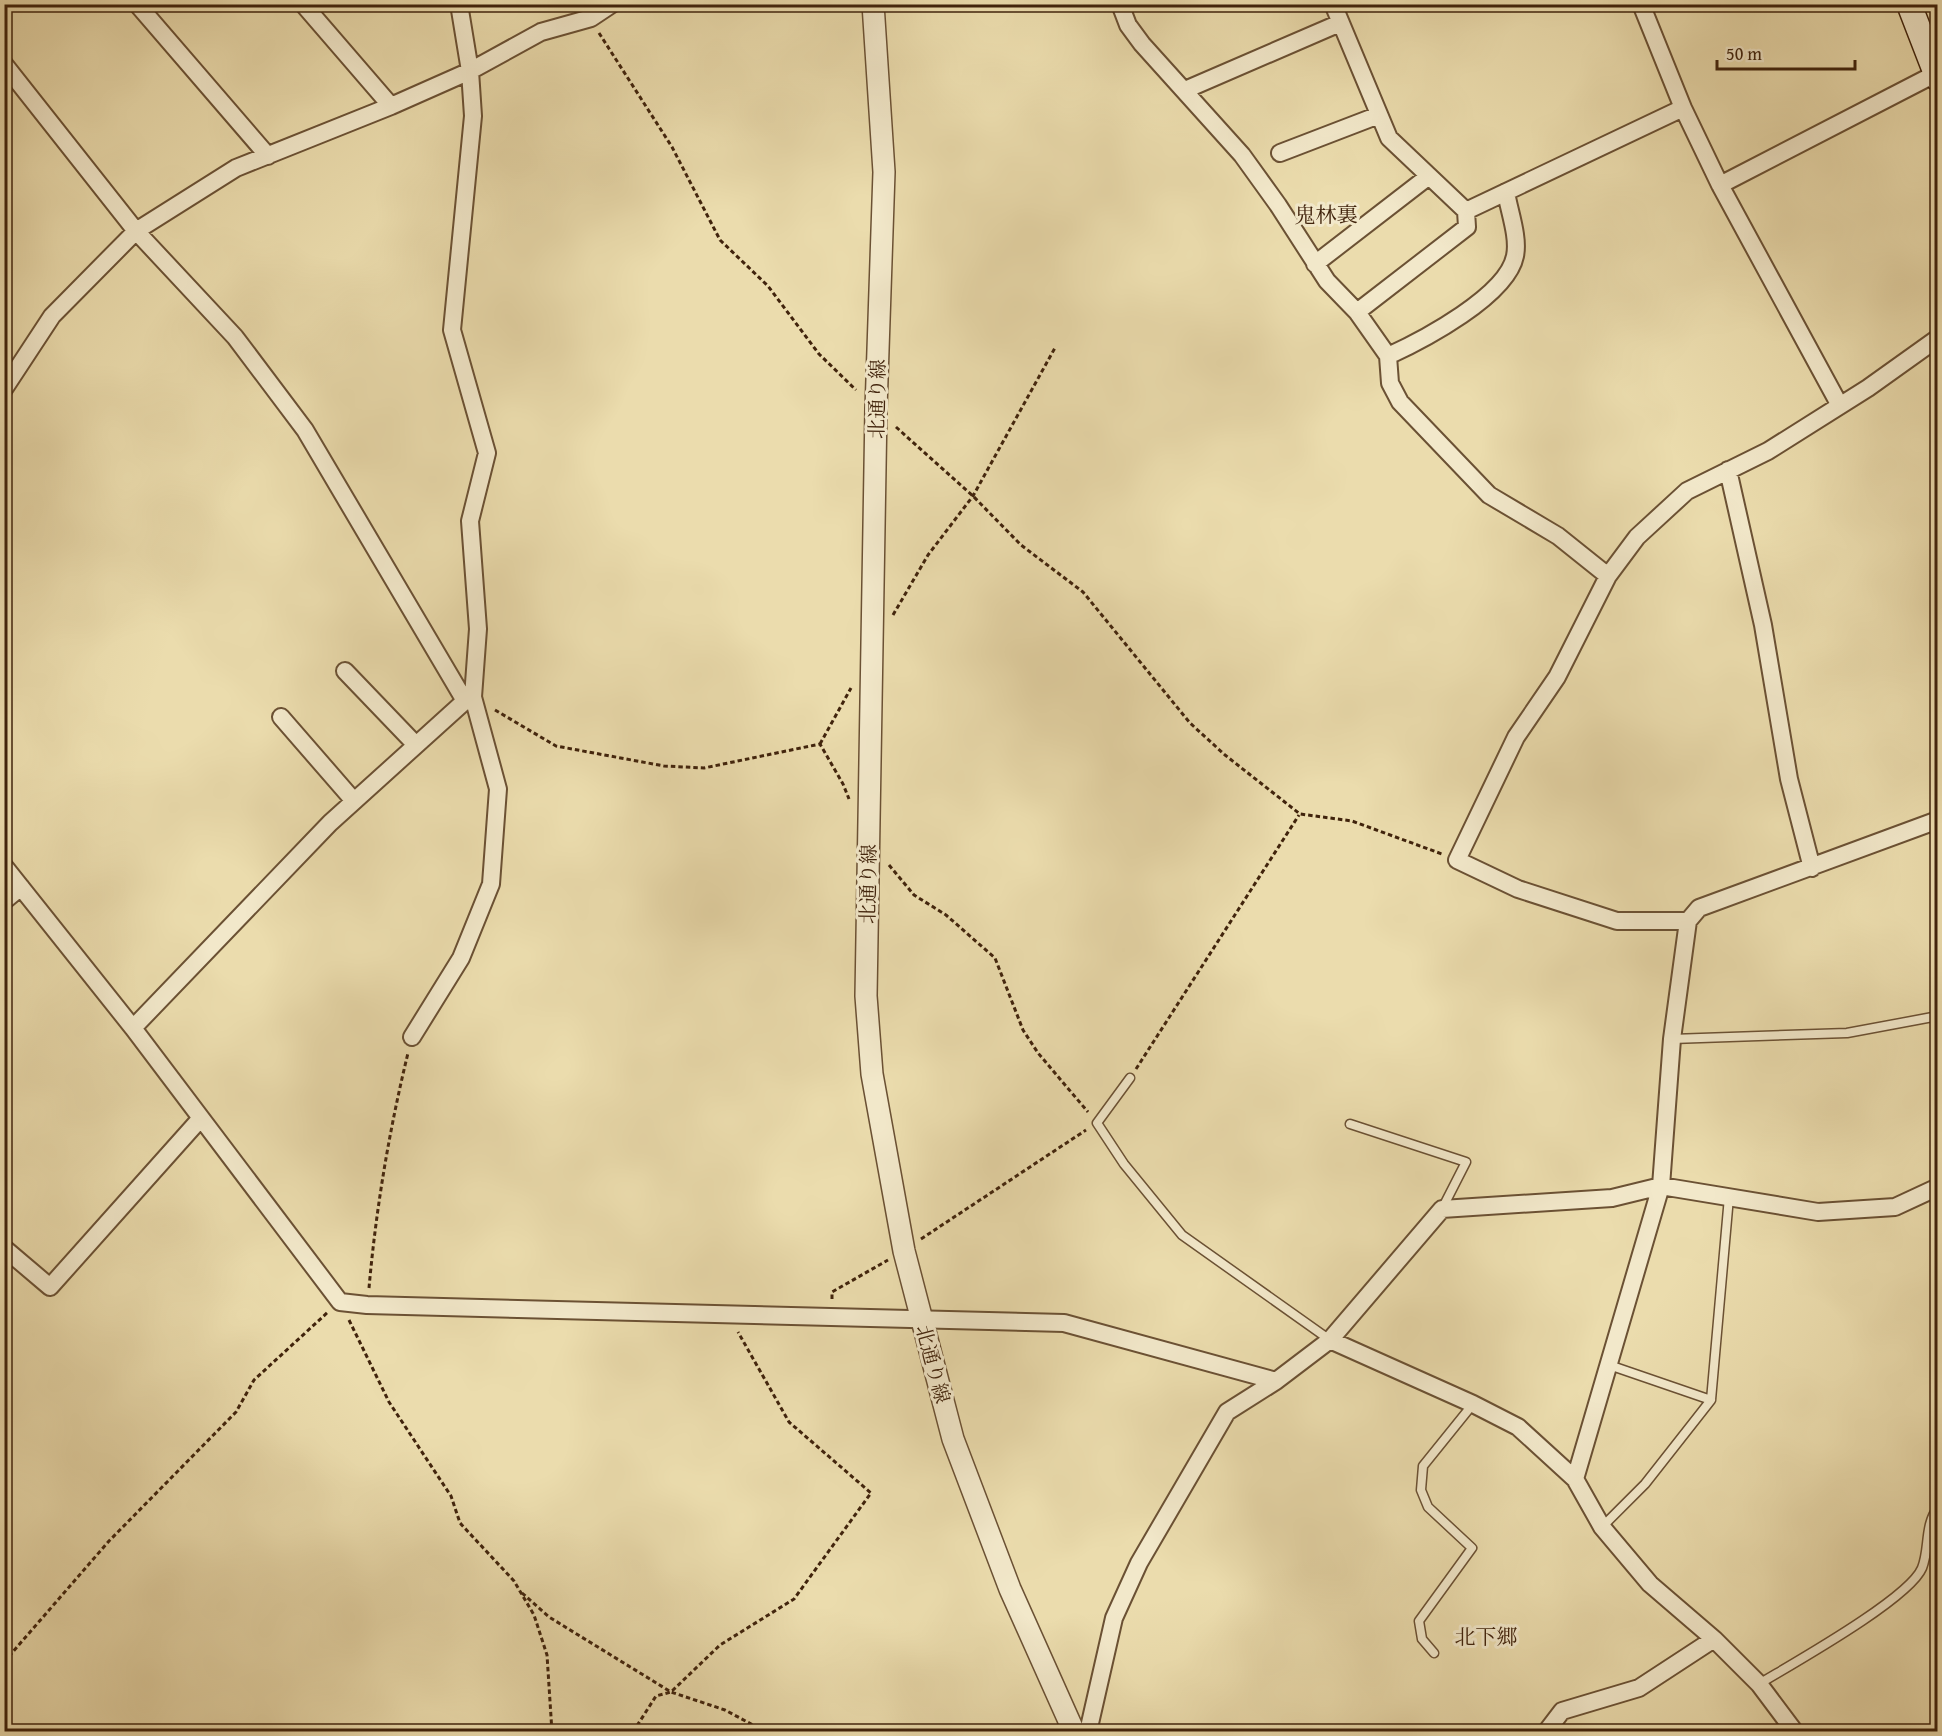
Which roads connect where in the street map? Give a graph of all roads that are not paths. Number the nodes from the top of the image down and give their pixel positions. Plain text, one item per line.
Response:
1 (137, 4) edge
2 (303, 4) edge
3 (459, 4) edge
4 (612, 4) edge
5 (873, 4) edge
6 (1120, 4) edge
7 (1333, 4) edge
8 (1641, 4) edge
9 (1909, 4) edge
10 (1340, 23) junction
11 (1935, 63) edge
12 (4, 64) edge
13 (470, 71) junction
14 (1185, 90) junction
15 (391, 106) junction
16 (1683, 108) junction
17 (1379, 115) junction
18 (1280, 153) dead end
19 (268, 156) junction
20 (1429, 176) junction
21 (1720, 185) junction
22 (1506, 192) junction
23 (1466, 211) junction
24 (136, 231) junction
25 (1315, 264) junction
26 (1357, 312) junction
27 (1938, 339) edge
28 (1388, 356) junction
29 (4, 388) edge
30 (1839, 404) junction
31 (1728, 470) junction
32 (1608, 576) junction
33 (345, 671) dead end
34 (469, 699) junction
35 (281, 717) dead end
36 (416, 745) junction
37 (354, 801) junction
38 (1938, 820) edge
39 (4, 866) edge
40 (1812, 868) junction
41 (21, 887) junction
42 (4, 901) edge
43 (1688, 921) junction
44 (1938, 1016) edge
45 (133, 1028) junction
46 (412, 1037) road end
47 (1672, 1039) junction
48 (1130, 1078) road end
49 (201, 1118) junction
50 (1350, 1124) dead end
51 (1661, 1186) junction
52 (1938, 1187) edge
53 (1729, 1197) junction
54 (1442, 1209) junction
55 (4, 1248) edge
56 (921, 1320) junction
57 (1330, 1340) junction
58 (1609, 1365) junction
59 (1276, 1381) junction
60 (1712, 1400) junction
61 (1473, 1404) junction
62 (1575, 1479) junction
63 (1938, 1507) edge
64 (1602, 1527) junction
65 (1714, 1639) junction
66 (1434, 1653) dead end
67 (1759, 1684) junction
68 (1074, 1731) edge
69 (1088, 1731) edge
70 (1546, 1731) edge
71 (1795, 1731) edge

1 - 19 street
2 - 15 street
3 - 13 street
4 - 13 street
5 - 56 street, 北通り線
6 - 14 street
7 - 10 street
8 - 16 street
9 - 11 main road
10 - 14 street
10 - 17 street
11 - 21 street
12 - 24 street
13 - 15 street
13 - 34 street
14 - 25 street
15 - 19 street
16 - 21 street
16 - 22 street
17 - 18 street
17 - 20 street
19 - 24 street
20 - 23 street
20 - 25 street
21 - 30 street
22 - 23 street
22 - 28 street
23 - 26 street
24 - 29 street
24 - 34 street
25 - 26 street
26 - 28 street
27 - 30 street
28 - 32 street
30 - 31 street
31 - 32 street
31 - 40 street
32 - 43 street
33 - 36 street
34 - 36 street
34 - 46 street
35 - 37 street
36 - 37 street
37 - 45 street
38 - 40 street
39 - 41 street
40 - 43 street
41 - 42 street
41 - 45 street
43 - 47 street
44 - 47 lane
45 - 49 street
47 - 51 street
48 - 57 lane
49 - 55 street
49 - 56 street
50 - 54 lane
51 - 53 street
51 - 54 street
51 - 58 street
52 - 53 street
53 - 60 lane
54 - 57 street
56 - 59 street
56 - 68 street, 北通り線
57 - 59 street
57 - 61 street
58 - 60 lane
58 - 62 street
59 - 69 street
60 - 64 lane
61 - 62 street
61 - 66 lane
62 - 64 street
63 - 67 lane
64 - 65 street
65 - 67 street
65 - 70 street
67 - 71 street

